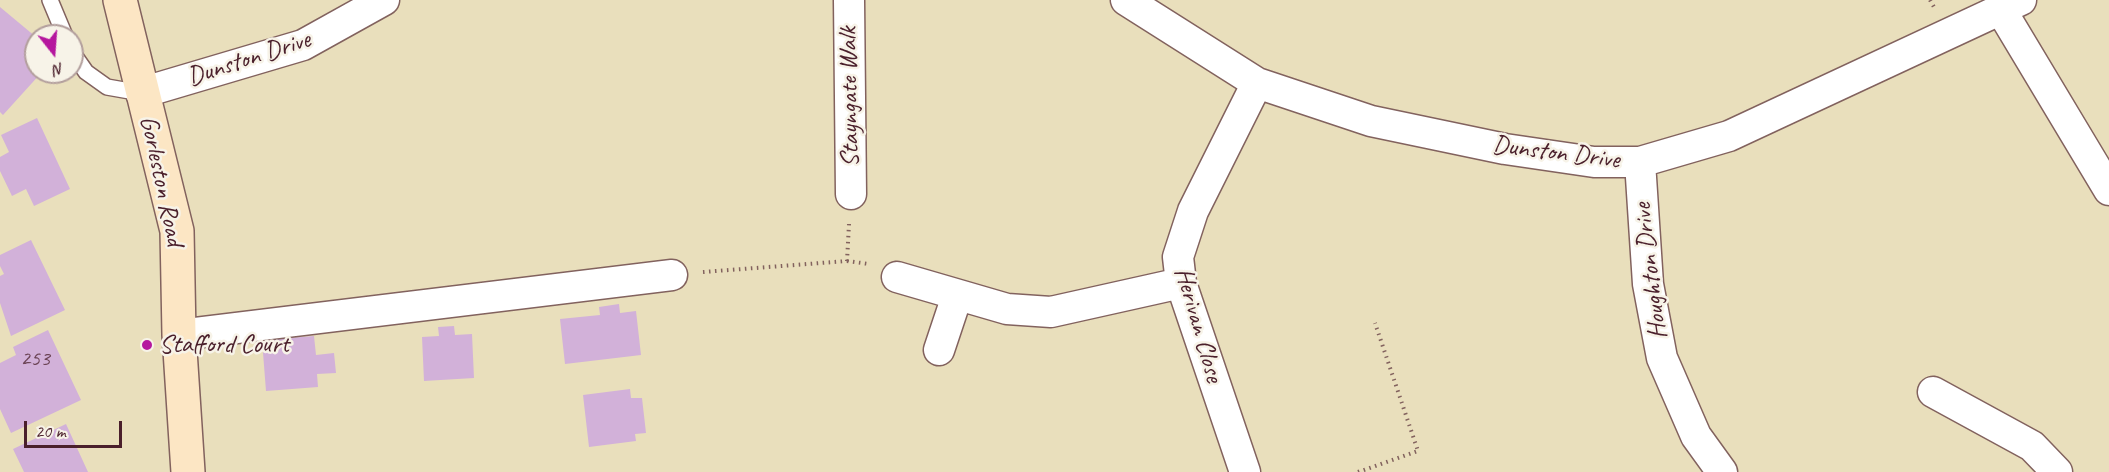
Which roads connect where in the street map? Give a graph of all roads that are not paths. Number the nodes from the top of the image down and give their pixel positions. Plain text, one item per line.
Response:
1 (50, 0) edge
2 (120, 0) edge
3 (384, 0) edge
4 (849, 0) edge
5 (1126, 0) edge
6 (2011, 5) edge
7 (60, 24) edge
8 (84, 69) edge
9 (1257, 83) junction
10 (141, 93) junction
11 (1640, 162) junction
12 (2109, 190) edge
13 (851, 194) road end
14 (672, 274) road end
15 (897, 276) dead end
16 (1181, 283) junction
17 (957, 296) junction
18 (179, 335) junction
19 (939, 350) dead end
20 (1933, 392) dead end
21 (188, 472) edge
22 (1245, 472) edge
23 (1722, 472) edge
24 (2057, 472) edge

1 - 7 lane
2 - 10 main road, Gorleston Road
3 - 10 street, Dunston Drive
4 - 13 street, Stayngate Walk
5 - 9 street, Dunston Drive
6 - 11 street, Dunston Drive
6 - 12 street
8 - 10 lane
9 - 11 street, Dunston Drive
9 - 16 street, Herivan Close
10 - 18 main road, Gorleston Road
11 - 23 street, Houghton Drive
14 - 18 street
15 - 17 street
16 - 17 street
16 - 22 street, Herivan Close
17 - 19 street
18 - 21 main road, Gorleston Road
20 - 24 street

